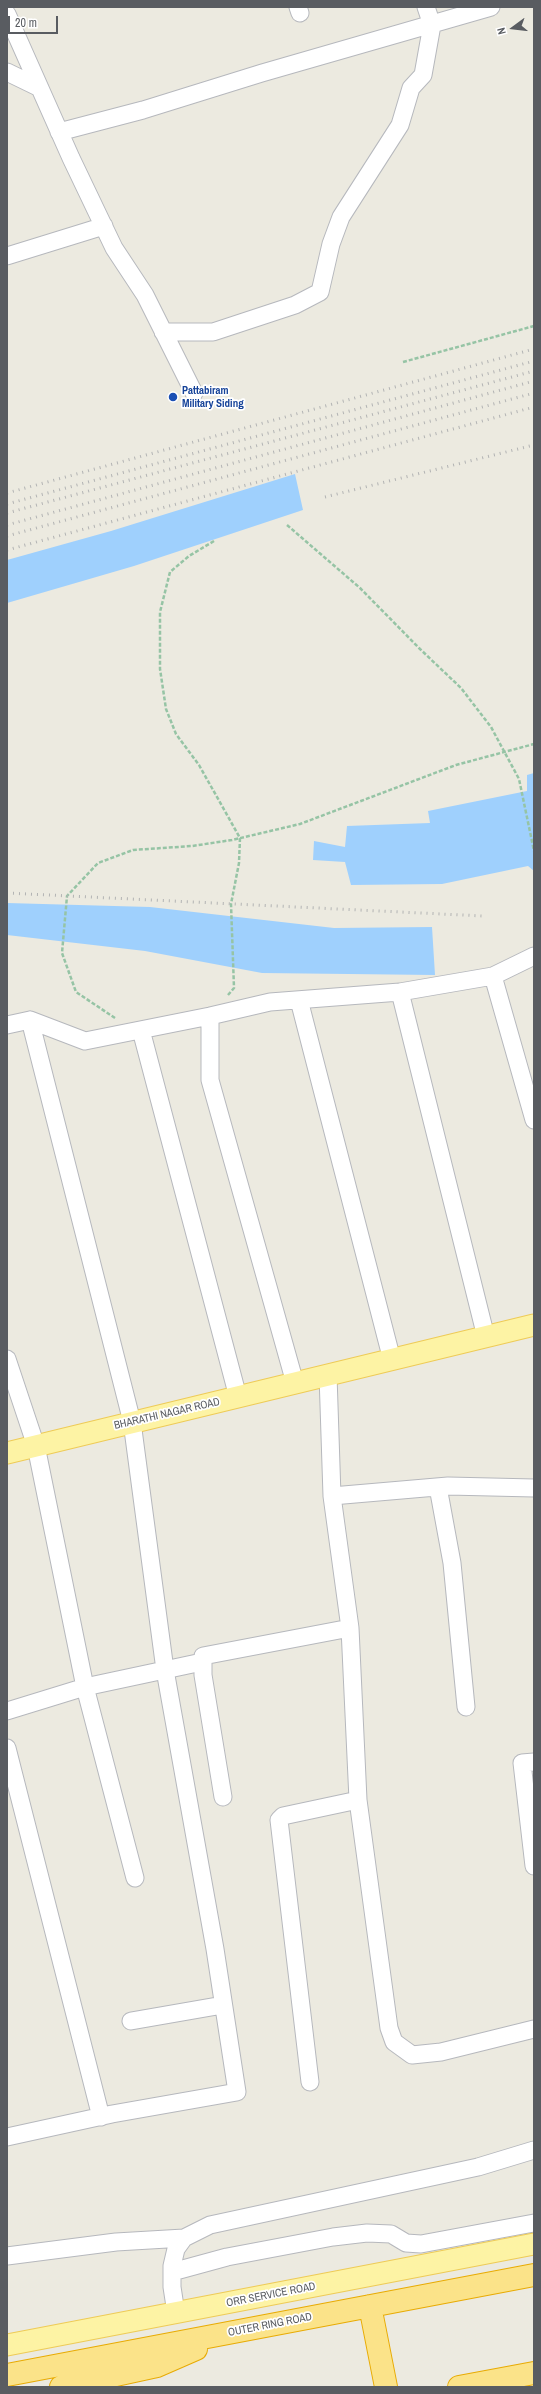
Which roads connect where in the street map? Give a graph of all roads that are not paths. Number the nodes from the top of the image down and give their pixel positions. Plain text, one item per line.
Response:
1 (426, 7) edge
2 (491, 7) edge
3 (7, 14) edge
4 (432, 25) junction
5 (7, 72) edge
6 (40, 88) junction
7 (59, 132) junction
8 (104, 226) junction
9 (7, 256) edge
10 (163, 332) junction
11 (194, 393) dead end
12 (534, 956) edge
13 (493, 976) junction
14 (400, 992) junction
15 (298, 1000) junction
16 (210, 1016) junction
17 (30, 1020) junction
18 (7, 1025) edge
19 (141, 1030) junction
20 (534, 1120) edge
21 (534, 1325) edge
22 (486, 1337) junction
23 (7, 1359) edge
24 (392, 1360) junction
25 (328, 1375) junction
26 (295, 1383) junction
27 (238, 1397) junction
28 (132, 1422) junction
29 (36, 1446) junction
30 (7, 1453) edge
31 (438, 1488) junction
32 (534, 1488) edge
33 (332, 1496) junction
34 (350, 1628) junction
35 (202, 1662) junction
36 (165, 1670) junction
37 (84, 1687) junction
38 (466, 1707) dead end
39 (7, 1711) edge
40 (7, 1748) edge
41 (534, 1762) edge
42 (223, 1797) dead end
43 (358, 1800) junction
44 (534, 1866) edge
45 (135, 1878) dead end
46 (224, 2005) junction
47 (131, 2021) dead end
48 (534, 2029) edge
49 (310, 2082) dead end
50 (101, 2117) junction
51 (7, 2137) edge
52 (534, 2150) edge
53 (534, 2223) edge
54 (184, 2238) junction
55 (421, 2244) junction
56 (534, 2244) edge
57 (7, 2256) edge
58 (425, 2265) junction
59 (172, 2272) junction
60 (534, 2275) edge
61 (370, 2306) junction
62 (176, 2313) junction
63 (260, 2327) junction
64 (7, 2345) edge
65 (196, 2349) junction
66 (7, 2360) edge
67 (127, 2373) junction
68 (534, 2373) edge
69 (7, 2375) edge
70 (7, 2385) edge
71 (60, 2387) edge
72 (101, 2387) edge
73 (386, 2387) edge
74 (460, 2387) edge

1 - 4 street
2 - 4 street
3 - 6 street
4 - 7 street
4 - 10 street
5 - 6 street
6 - 7 street
7 - 8 street
8 - 9 street
8 - 10 street
10 - 11 street
12 - 13 street
13 - 14 street
13 - 20 street
14 - 15 street
14 - 22 street
15 - 16 street
15 - 24 street
16 - 19 street
16 - 26 street
17 - 18 street
17 - 19 street
17 - 28 street
19 - 27 street
21 - 22 main road, BHARATHI NAGAR ROAD
22 - 24 main road, BHARATHI NAGAR ROAD
23 - 29 street
24 - 25 main road, BHARATHI NAGAR ROAD
25 - 26 main road, BHARATHI NAGAR ROAD
25 - 33 street
26 - 27 main road, BHARATHI NAGAR ROAD
27 - 28 main road, BHARATHI NAGAR ROAD
28 - 29 main road, BHARATHI NAGAR ROAD
28 - 36 street
29 - 30 main road, BHARATHI NAGAR ROAD
29 - 37 street
31 - 32 street
31 - 33 street
31 - 38 street
33 - 34 street
34 - 35 street
34 - 43 street
35 - 36 street
35 - 42 street
36 - 37 street
36 - 46 street
37 - 39 street
37 - 45 street
40 - 50 street
41 - 44 street
43 - 48 street
43 - 49 street
46 - 47 street
46 - 50 street
50 - 51 street
52 - 54 street
53 - 55 street
54 - 57 street
54 - 59 street
55 - 58 street
55 - 59 street
56 - 58 main road, ORR SERVICE ROAD
58 - 62 main road, ORR SERVICE ROAD
59 - 62 street
60 - 61 highway, OUTER RING ROAD
61 - 63 highway, OUTER RING ROAD
61 - 73 highway
62 - 64 main road, ORR SERVICE ROAD
63 - 65 highway
63 - 66 highway
63 - 69 highway, OUTER RING ROAD
65 - 67 highway
65 - 70 highway
67 - 71 highway
67 - 72 highway
68 - 74 highway

